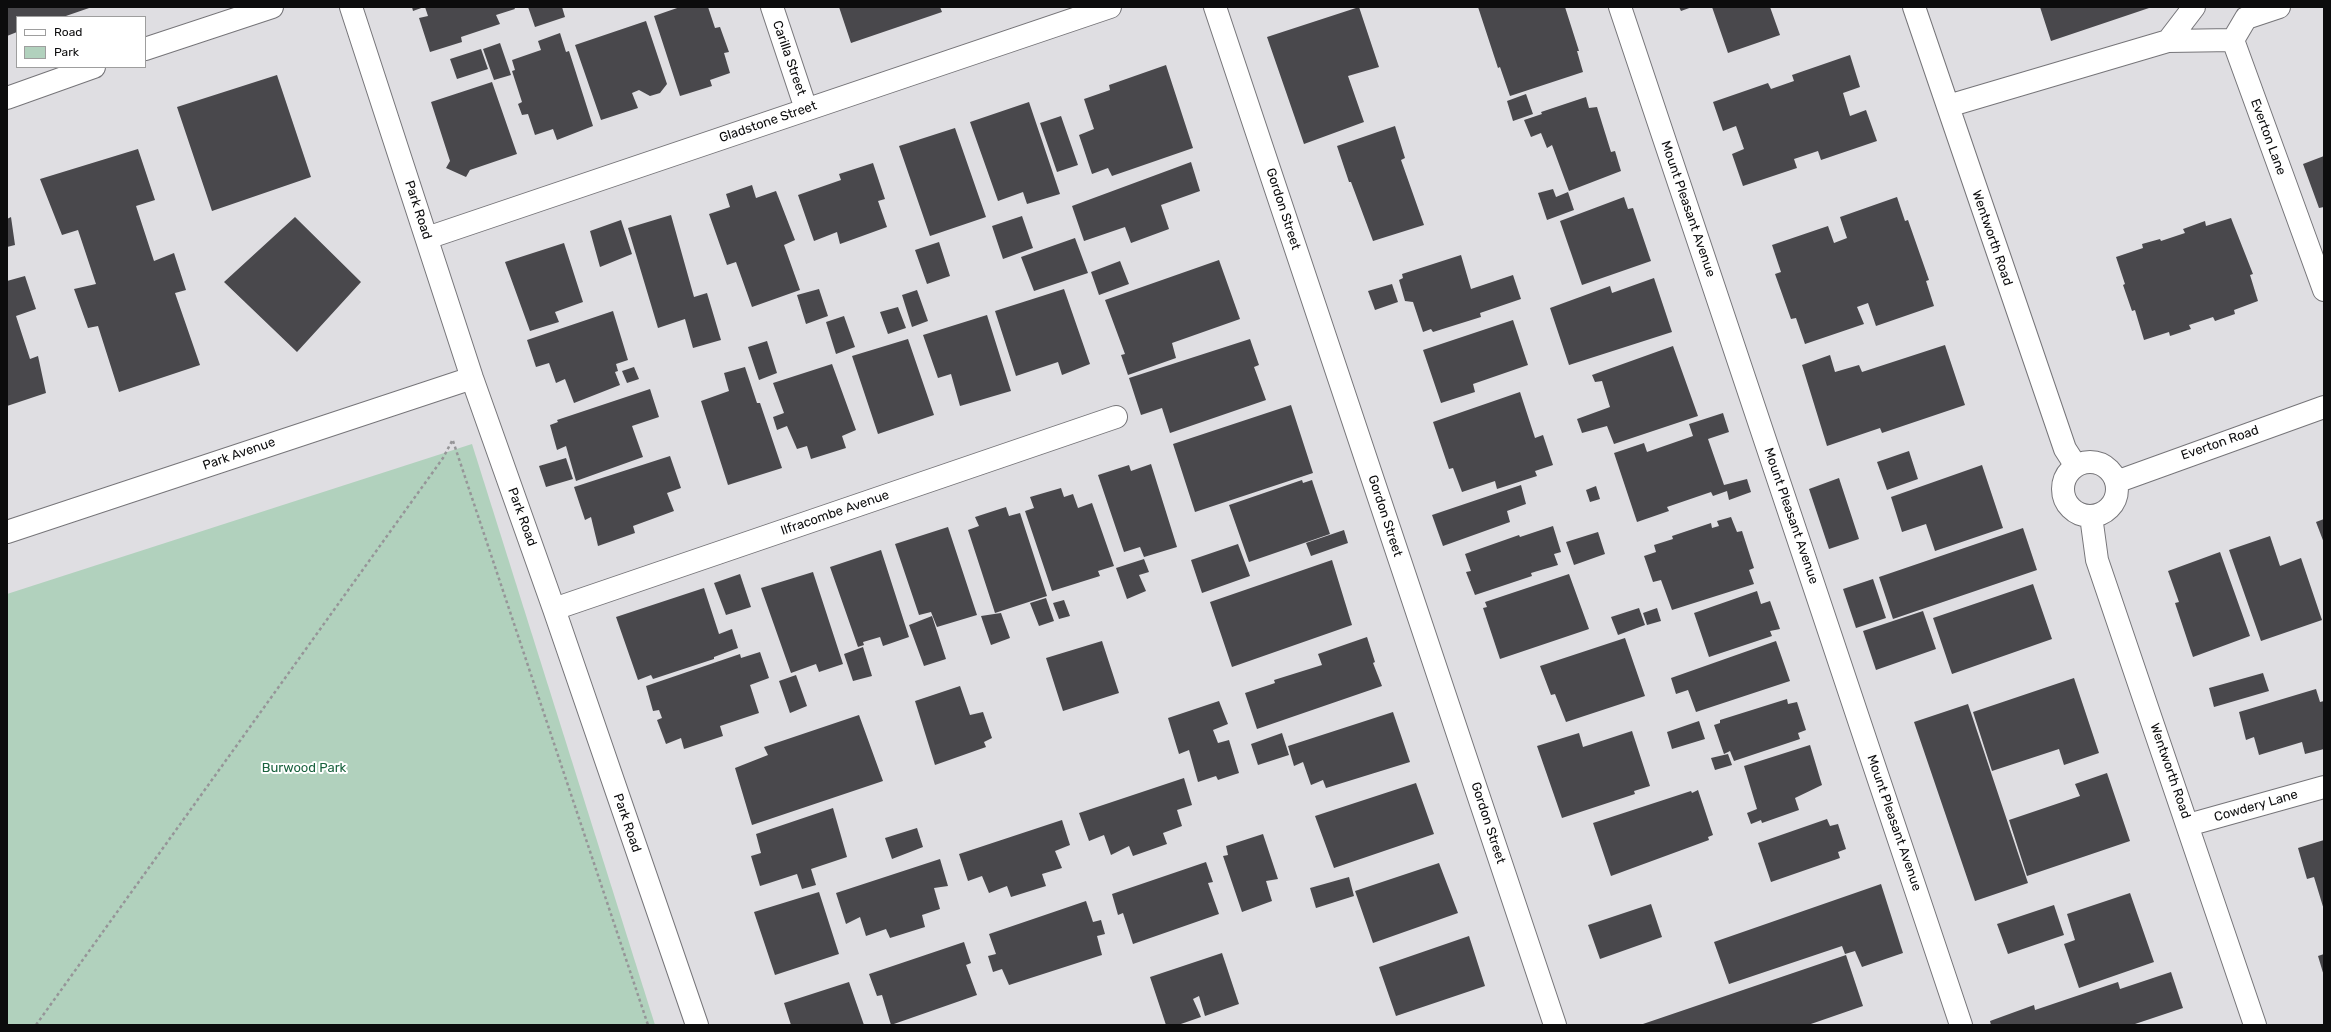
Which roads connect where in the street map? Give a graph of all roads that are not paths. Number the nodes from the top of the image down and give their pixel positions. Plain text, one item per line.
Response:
1 (272, 7) edge
2 (351, 7) edge
3 (772, 7) edge
4 (1110, 7) edge
5 (1215, 7) edge
6 (1620, 7) edge
7 (1914, 7) edge
8 (2194, 7) edge
9 (2279, 7) edge
10 (2233, 40) junction
11 (2168, 41) junction
12 (146, 50) edge
13 (91, 68) edge
14 (7, 98) edge
15 (1948, 106) junction
16 (806, 110) junction
17 (427, 238) junction
18 (2324, 290) edge
19 (472, 378) junction
20 (2324, 407) edge
21 (1116, 417) dead end
22 (2076, 466) junction
23 (2116, 482) junction
24 (2091, 516) junction
25 (7, 532) edge
26 (554, 609) junction
27 (2324, 788) edge
28 (2188, 826) junction
29 (697, 1025) edge
30 (1555, 1025) edge
31 (1961, 1025) edge
32 (2255, 1025) edge

1 - 12 street
2 - 17 street, Park Road
3 - 16 street, Carilla Street
4 - 16 street, Gladstone Street
5 - 30 street, Gordon Street
6 - 31 street, Mount Pleasant Avenue
7 - 15 street, Wentworth Road
8 - 11 street
9 - 10 street
10 - 11 street
10 - 18 street, Everton Lane
11 - 15 street
13 - 14 street
15 - 22 street, Wentworth Road
16 - 17 street, Gladstone Street
17 - 19 street, Park Road
19 - 25 street, Park Avenue
19 - 26 street, Park Road
20 - 23 street, Everton Road
21 - 26 street, Ilfracombe Avenue
22 - 23 street
22 - 24 street
23 - 24 street
24 - 28 street, Wentworth Road
26 - 29 street, Park Road
27 - 28 street, Cowdery Lane
28 - 32 street, Wentworth Road

